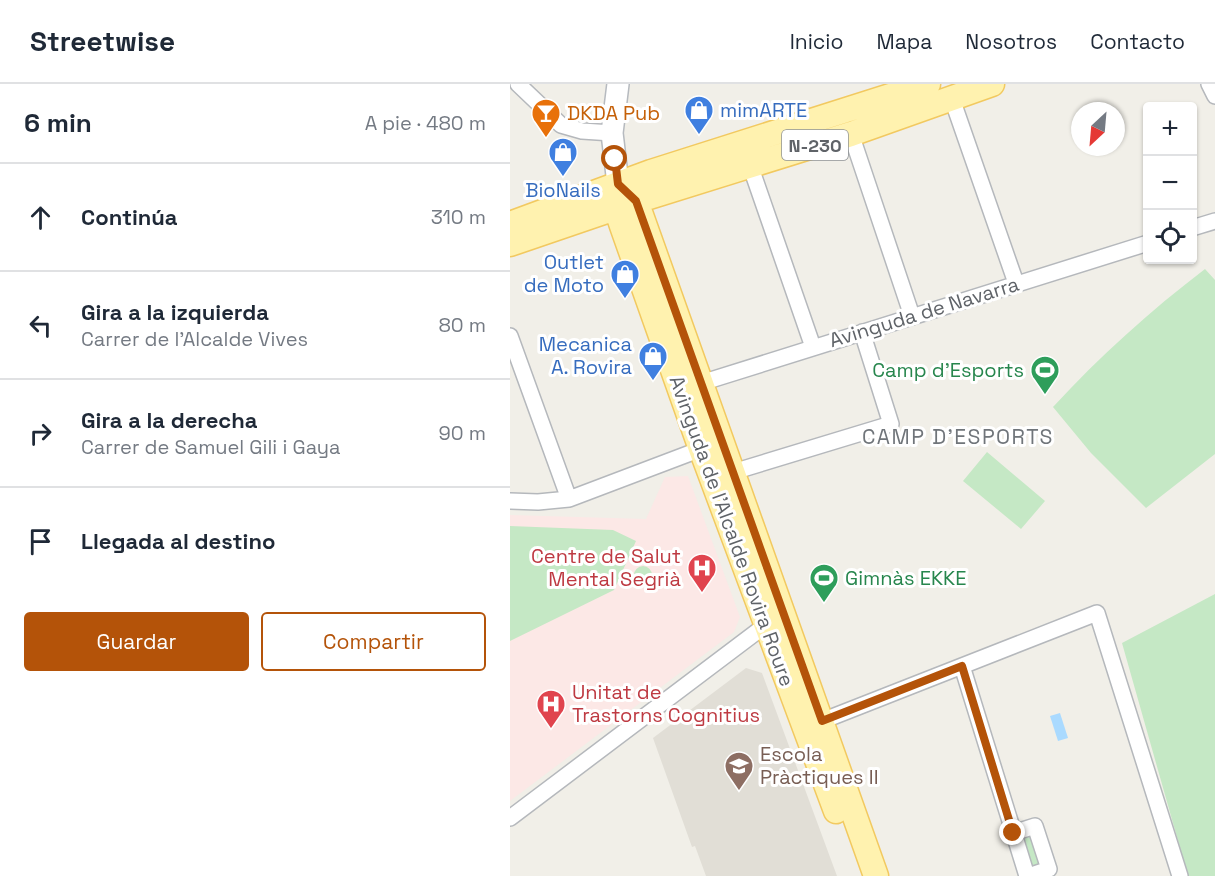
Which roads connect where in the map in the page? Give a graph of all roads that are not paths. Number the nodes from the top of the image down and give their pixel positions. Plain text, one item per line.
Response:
1 (518, 84) edge
2 (618, 84) edge
3 (928, 84) edge
4 (992, 84) edge
5 (1209, 84) edge
6 (890, 90) edge
7 (1215, 96) edge
8 (952, 99) junction
9 (612, 133) junction
10 (851, 134) junction
11 (750, 165) junction
12 (618, 184) junction
13 (626, 204) junction
14 (1215, 220) edge
15 (510, 224) edge
16 (1197, 226) edge
17 (510, 244) edge
18 (1143, 245) edge
19 (1016, 283) junction
20 (912, 316) junction
21 (862, 332) junction
22 (510, 336) edge
23 (813, 347) junction
24 (516, 370) edge
25 (701, 383) junction
26 (701, 449) junction
27 (733, 472) junction
28 (569, 499) junction
29 (510, 501) edge
30 (767, 624) junction
31 (962, 666) junction
32 (822, 721) junction
33 (510, 818) edge
34 (1013, 833) junction
35 (860, 876) edge
36 (876, 876) edge
37 (1027, 876) edge
38 (1180, 876) edge

1 - 9 street
2 - 9 main road, Avinguda de l'Alcalde Rovira Roure
3 - 6 main road, N-230
4 - 8 main road, N-230
5 - 7 street
6 - 12 main road, N-230
8 - 10 main road, N-230
8 - 19 street
9 - 12 main road, Avinguda de l'Alcalde Rovira Roure
10 - 11 main road, N-230
10 - 20 street
11 - 13 main road, N-230
11 - 23 street
12 - 13 main road, Avinguda de l'Alcalde Rovira Roure
12 - 15 main road, N-230
13 - 17 main road, N-230
13 - 25 main road, Avinguda de l'Alcalde Rovira Roure
13 - 26 main road, Avinguda de l'Alcalde Rovira Roure
14 - 16 street
18 - 19 street, Avinguda de Navarra
19 - 20 street, Avinguda de Navarra
20 - 21 street, Avinguda de Navarra
21 - 23 street, Avinguda de Navarra
21 - 27 street
22 - 24 street
23 - 25 street, Avinguda de Navarra
24 - 28 street
25 - 27 main road, Avinguda de l'Alcalde Rovira Roure
26 - 28 street
26 - 30 main road, Avinguda de l'Alcalde Rovira Roure
27 - 32 main road, Avinguda de l'Alcalde Rovira Roure
28 - 29 street
30 - 33 street
30 - 35 main road, Avinguda de l'Alcalde Rovira Roure
31 - 32 street
31 - 34 street
31 - 38 street
32 - 36 main road, Avinguda de l'Alcalde Rovira Roure
34 - 37 street
34 - 37 street

